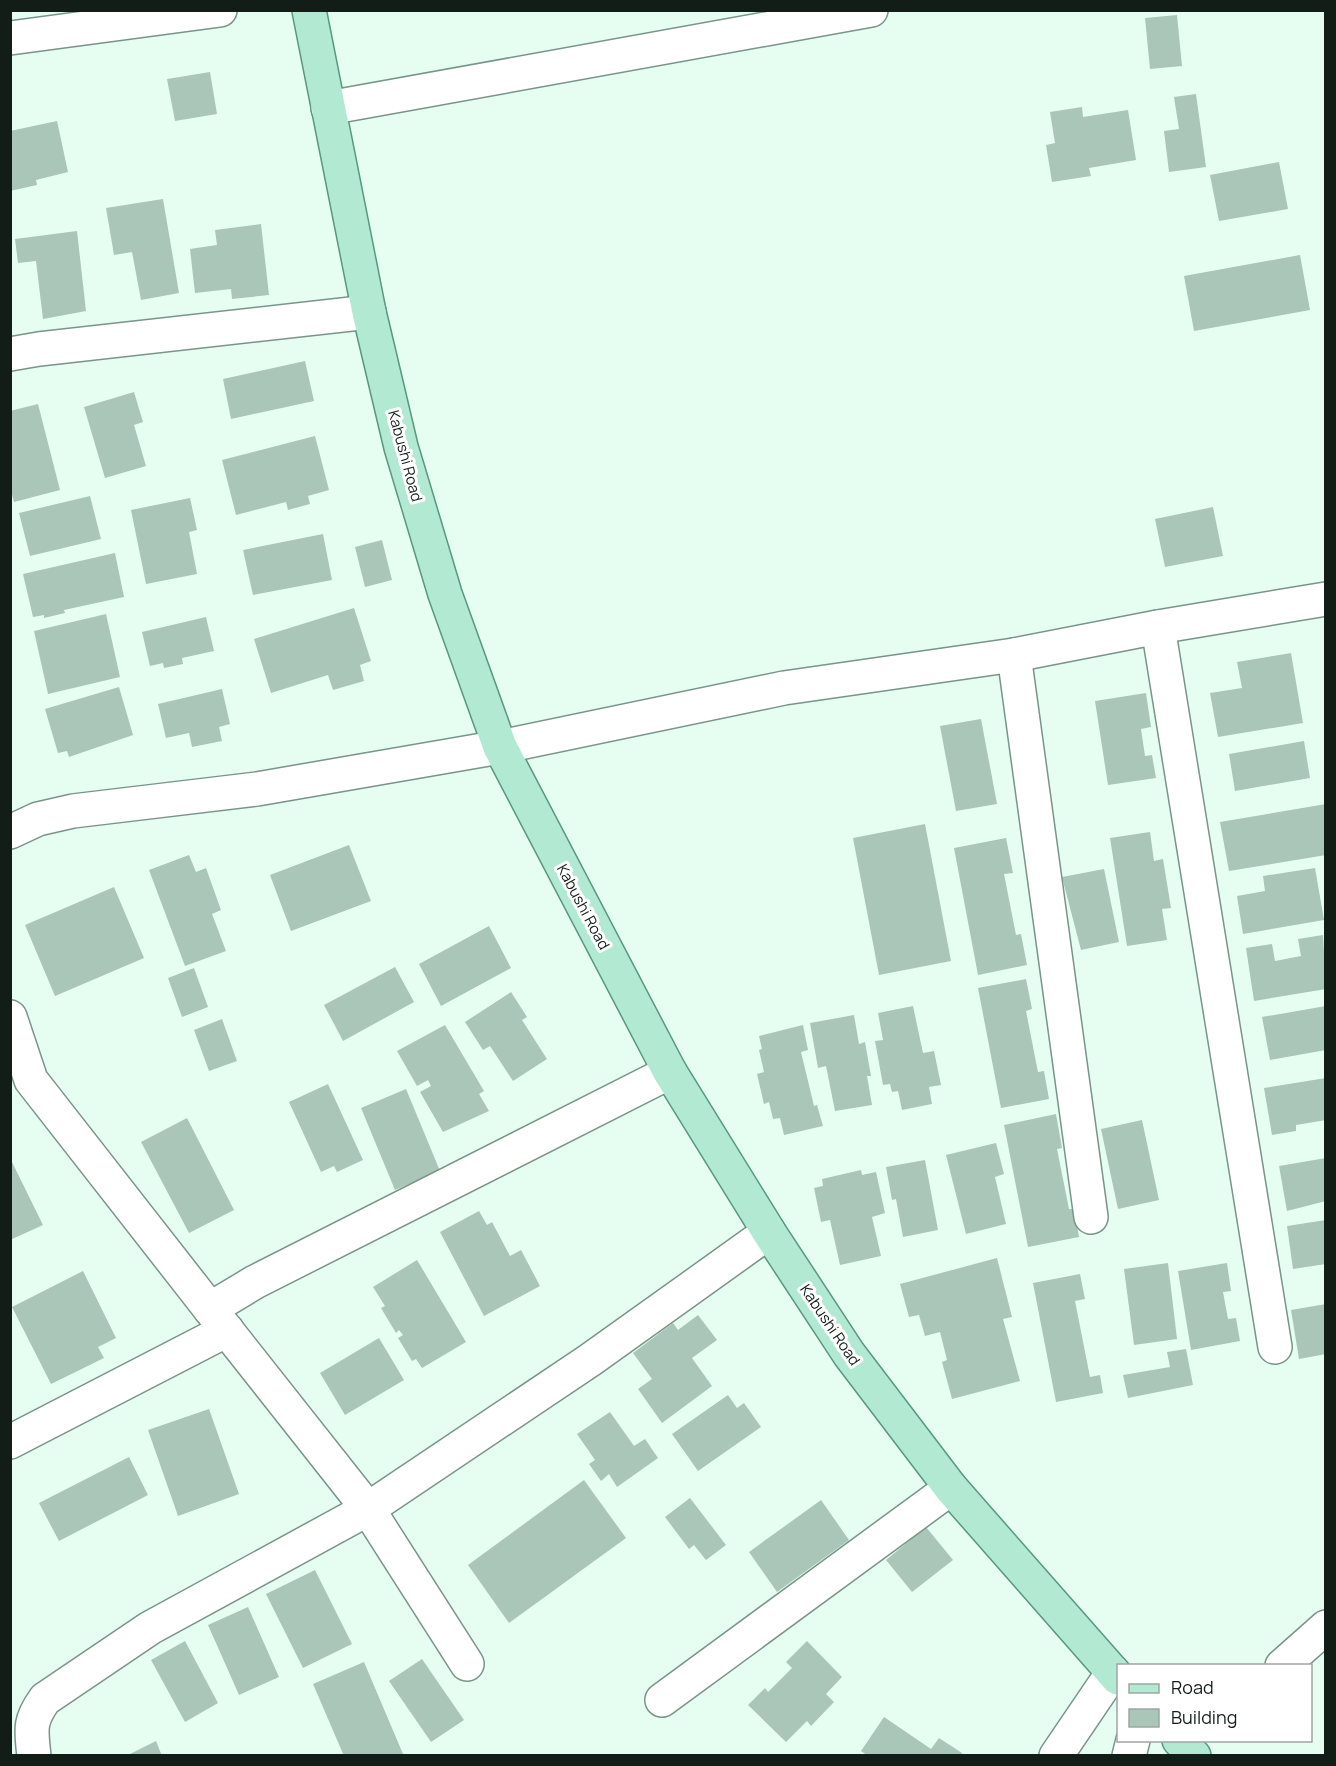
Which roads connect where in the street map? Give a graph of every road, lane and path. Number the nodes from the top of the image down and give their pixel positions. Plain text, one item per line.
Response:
1 (220, 10) edge
2 (309, 10) edge
3 (871, 10) edge
4 (10, 38) edge
5 (328, 108) junction
6 (369, 312) junction
7 (10, 354) edge
8 (1326, 599) edge
9 (1158, 627) junction
10 (1014, 655) junction
11 (500, 747) junction
12 (10, 832) edge
13 (10, 1017) edge
14 (670, 1071) junction
15 (21, 1084) edge
16 (1091, 1217) dead end
17 (768, 1233) junction
18 (218, 1319) junction
19 (1275, 1347) dead end
20 (10, 1442) edge
21 (951, 1488) junction
22 (368, 1509) junction
23 (1326, 1628) edge
24 (1283, 1664) edge
25 (468, 1665) dead end
26 (1116, 1675) edge
27 (662, 1700) dead end
28 (34, 1755) edge
29 (1056, 1755) edge

1 - 4 street
2 - 5 main road, Kabushi Road
3 - 5 street
5 - 6 main road, Kabushi Road
6 - 7 street
6 - 11 main road, Kabushi Road
8 - 9 street
9 - 10 street
9 - 19 street
10 - 11 street
10 - 16 street
11 - 12 street
11 - 14 main road, Kabushi Road
13 - 15 street
14 - 17 main road, Kabushi Road
14 - 18 street
15 - 18 street
17 - 21 main road, Kabushi Road
17 - 22 street
18 - 20 street
18 - 22 street
21 - 26 main road, Kabushi Road
21 - 27 street
22 - 25 street
22 - 28 street
23 - 24 street
26 - 29 street

